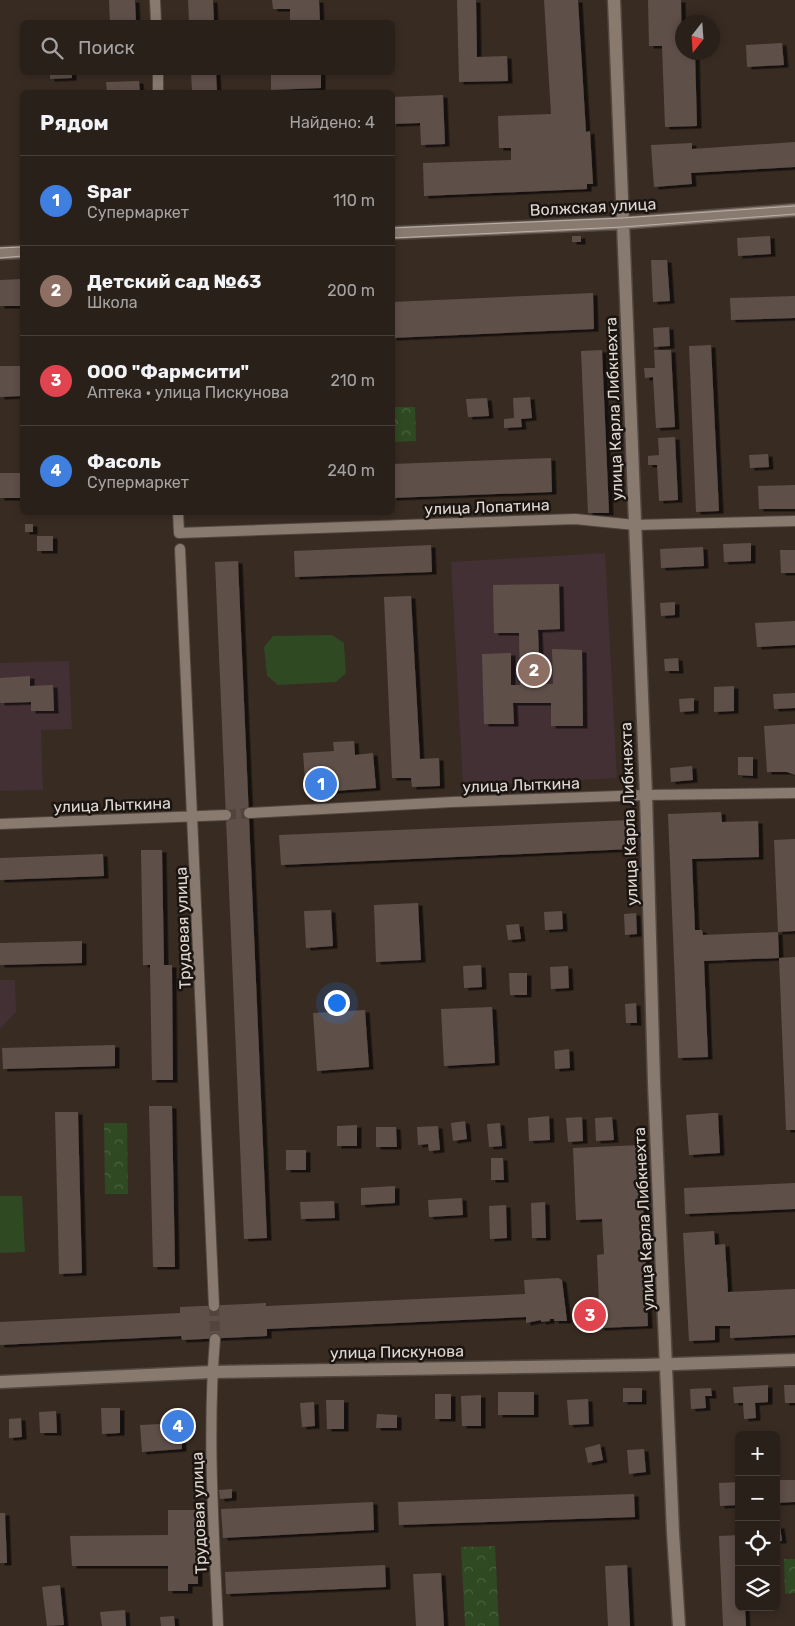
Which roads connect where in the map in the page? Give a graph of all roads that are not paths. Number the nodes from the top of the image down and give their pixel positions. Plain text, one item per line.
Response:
1 (155, 0) edge
2 (614, 0) edge
3 (156, 20) edge
4 (158, 75) edge
5 (158, 90) edge
6 (795, 210) edge
7 (622, 222) junction
8 (395, 233) edge
9 (20, 252) edge
10 (0, 253) edge
11 (178, 515) edge
12 (795, 521) edge
13 (635, 525) junction
14 (180, 549) dead end
15 (795, 793) edge
16 (646, 795) junction
17 (248, 813) tunnel mouth
18 (226, 815) tunnel mouth
19 (193, 816) junction
20 (0, 824) edge
21 (214, 1306) tunnel mouth
22 (215, 1338) tunnel mouth
23 (795, 1360) edge
24 (667, 1364) junction
25 (212, 1372) junction
26 (0, 1382) edge
27 (218, 1626) edge
28 (679, 1626) edge

1 - 3 street
2 - 7 street, улица Карла Либкнехта
4 - 5 street
6 - 7 street, Волжская улица
7 - 8 street, Волжская улица
7 - 13 street, улица Карла Либкнехта
9 - 10 street
11 - 13 street, улица Лопатина
12 - 13 street, улица Лопатина
13 - 16 street, улица Карла Либкнехта
14 - 19 street, Трудовая улица
15 - 16 street, улица Лыткина
16 - 17 street, улица Лыткина
16 - 24 street, улица Карла Либкнехта
18 - 19 street, улица Лыткина
19 - 20 street, улица Лыткина
19 - 21 street, Трудовая улица
22 - 25 street, Трудовая улица
23 - 24 street, улица Пискунова
24 - 25 street, улица Пискунова
24 - 28 street, улица Карла Либкнехта
25 - 26 street, улица Пискунова
25 - 27 street, Трудовая улица

